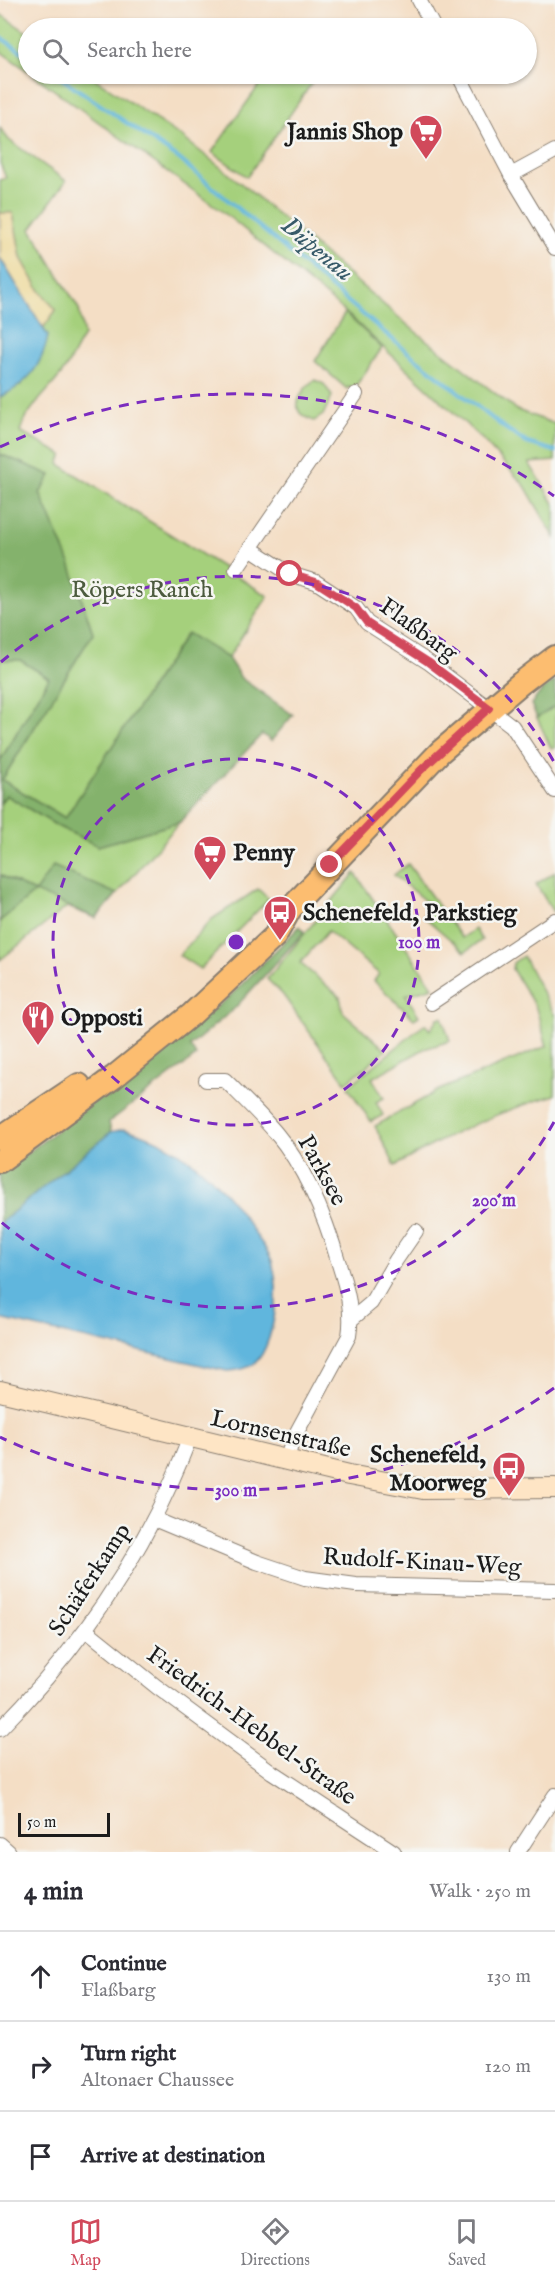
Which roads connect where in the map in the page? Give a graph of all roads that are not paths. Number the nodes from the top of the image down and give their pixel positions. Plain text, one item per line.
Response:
1 (419, 0) edge
2 (429, 18) edge
3 (463, 84) edge
4 (555, 151) edge
5 (511, 175) junction
6 (555, 248) edge
7 (356, 394) dead end
8 (250, 548) junction
9 (236, 569) dead end
10 (555, 657) edge
11 (489, 708) junction
12 (555, 791) edge
13 (290, 909) junction
14 (555, 920) edge
15 (431, 1003) dead end
16 (206, 1080) dead end
17 (0, 1138) edge
18 (0, 1161) edge
19 (417, 1231) dead end
20 (352, 1319) junction
21 (0, 1392) edge
22 (190, 1437) junction
23 (287, 1460) junction
24 (555, 1488) edge
25 (154, 1519) junction
26 (555, 1590) edge
27 (86, 1630) junction
28 (0, 1729) edge
29 (555, 1795) edge
30 (0, 1844) edge
31 (9, 1852) edge
32 (394, 1852) edge
33 (518, 1852) edge

1 - 2 street
3 - 5 street
4 - 5 street
5 - 6 street
7 - 8 street
8 - 9 street
8 - 11 street, Flaßbarg
10 - 11 main road
11 - 12 street, Flaßbarg
11 - 13 main road
13 - 17 main road
13 - 18 main road
14 - 15 street
16 - 20 street, Parksee
19 - 20 street, Parksee
20 - 23 street, Parksee
21 - 22 street, Lornsenstraße
22 - 23 street, Lornsenstraße
22 - 25 street, Schäferkamp
23 - 24 street, Lornsenstraße
25 - 26 street, Rudolf-Kinau-Weg
25 - 27 street, Schäferkamp
27 - 28 street, Schäferkamp
27 - 32 street, Friedrich-Hebbel-Straße
29 - 33 street
30 - 31 street

